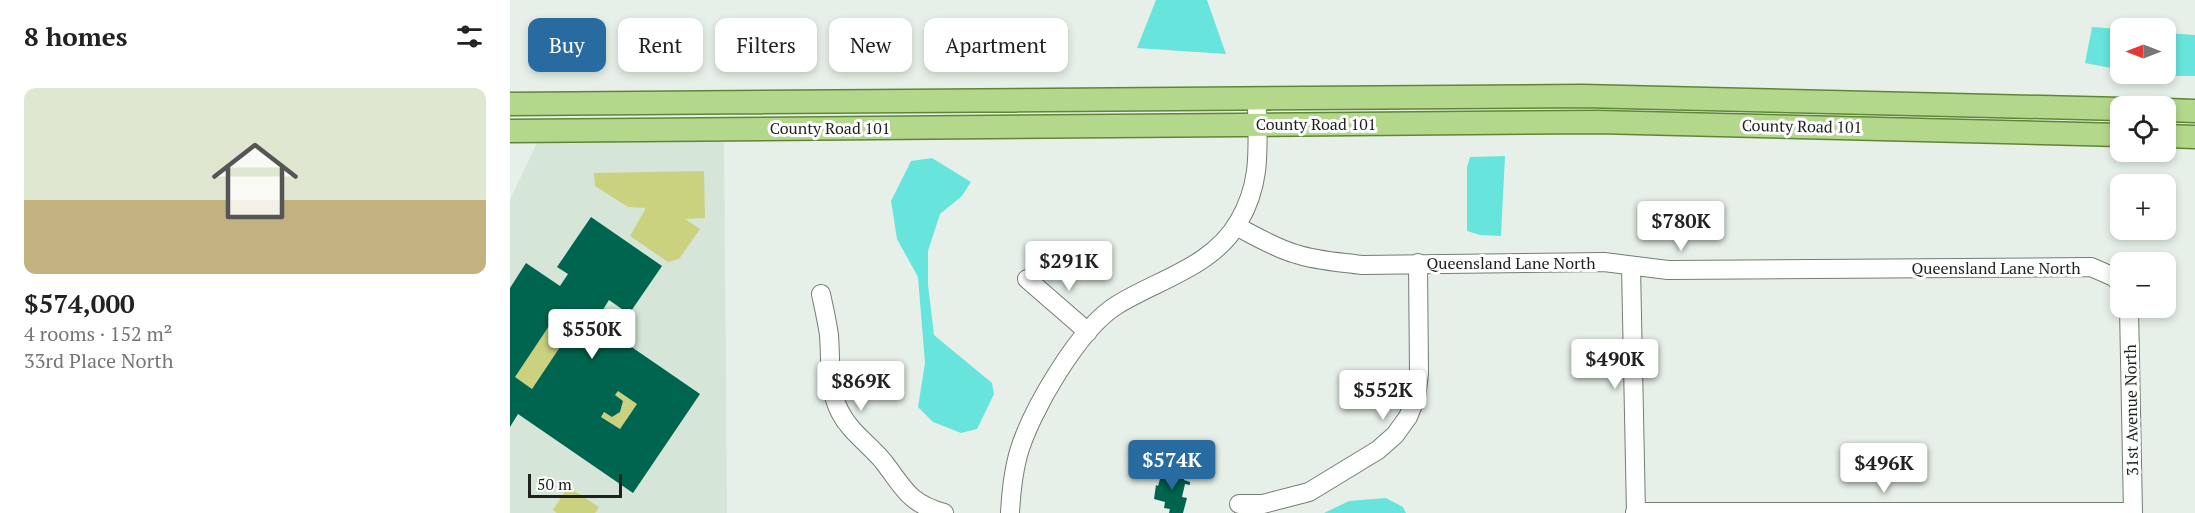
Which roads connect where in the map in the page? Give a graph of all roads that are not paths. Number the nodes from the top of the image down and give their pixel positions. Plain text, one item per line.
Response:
1 (1257, 98) junction
2 (510, 104) edge
3 (2110, 109) edge
4 (2176, 110) edge
5 (2195, 111) edge
6 (1257, 125) junction
7 (510, 130) edge
8 (2110, 135) edge
9 (2176, 136) edge
10 (2195, 137) edge
11 (1236, 226) junction
12 (1418, 263) junction
13 (1631, 266) junction
14 (2110, 277) edge
15 (1027, 279) dead end
16 (821, 294) dead end
17 (2129, 318) edge
18 (1088, 332) junction
19 (1239, 504) dead end
20 (913, 507) edge
21 (1635, 512) edge
22 (2133, 512) edge
23 (944, 513) edge
24 (1010, 513) edge

1 - 2 main road, County Road 101
1 - 3 main road, County Road 101
1 - 6 street
4 - 5 main road
6 - 7 main road, County Road 101
6 - 8 main road, County Road 101
6 - 11 street
9 - 10 main road
11 - 12 street, Queensland Lane North
11 - 18 street
12 - 13 street, Queensland Lane North
12 - 19 street
13 - 14 street, Queensland Lane North
13 - 21 street
15 - 18 street
16 - 20 street
17 - 22 street, 31st Avenue North
18 - 24 street
20 - 23 street
21 - 22 street

